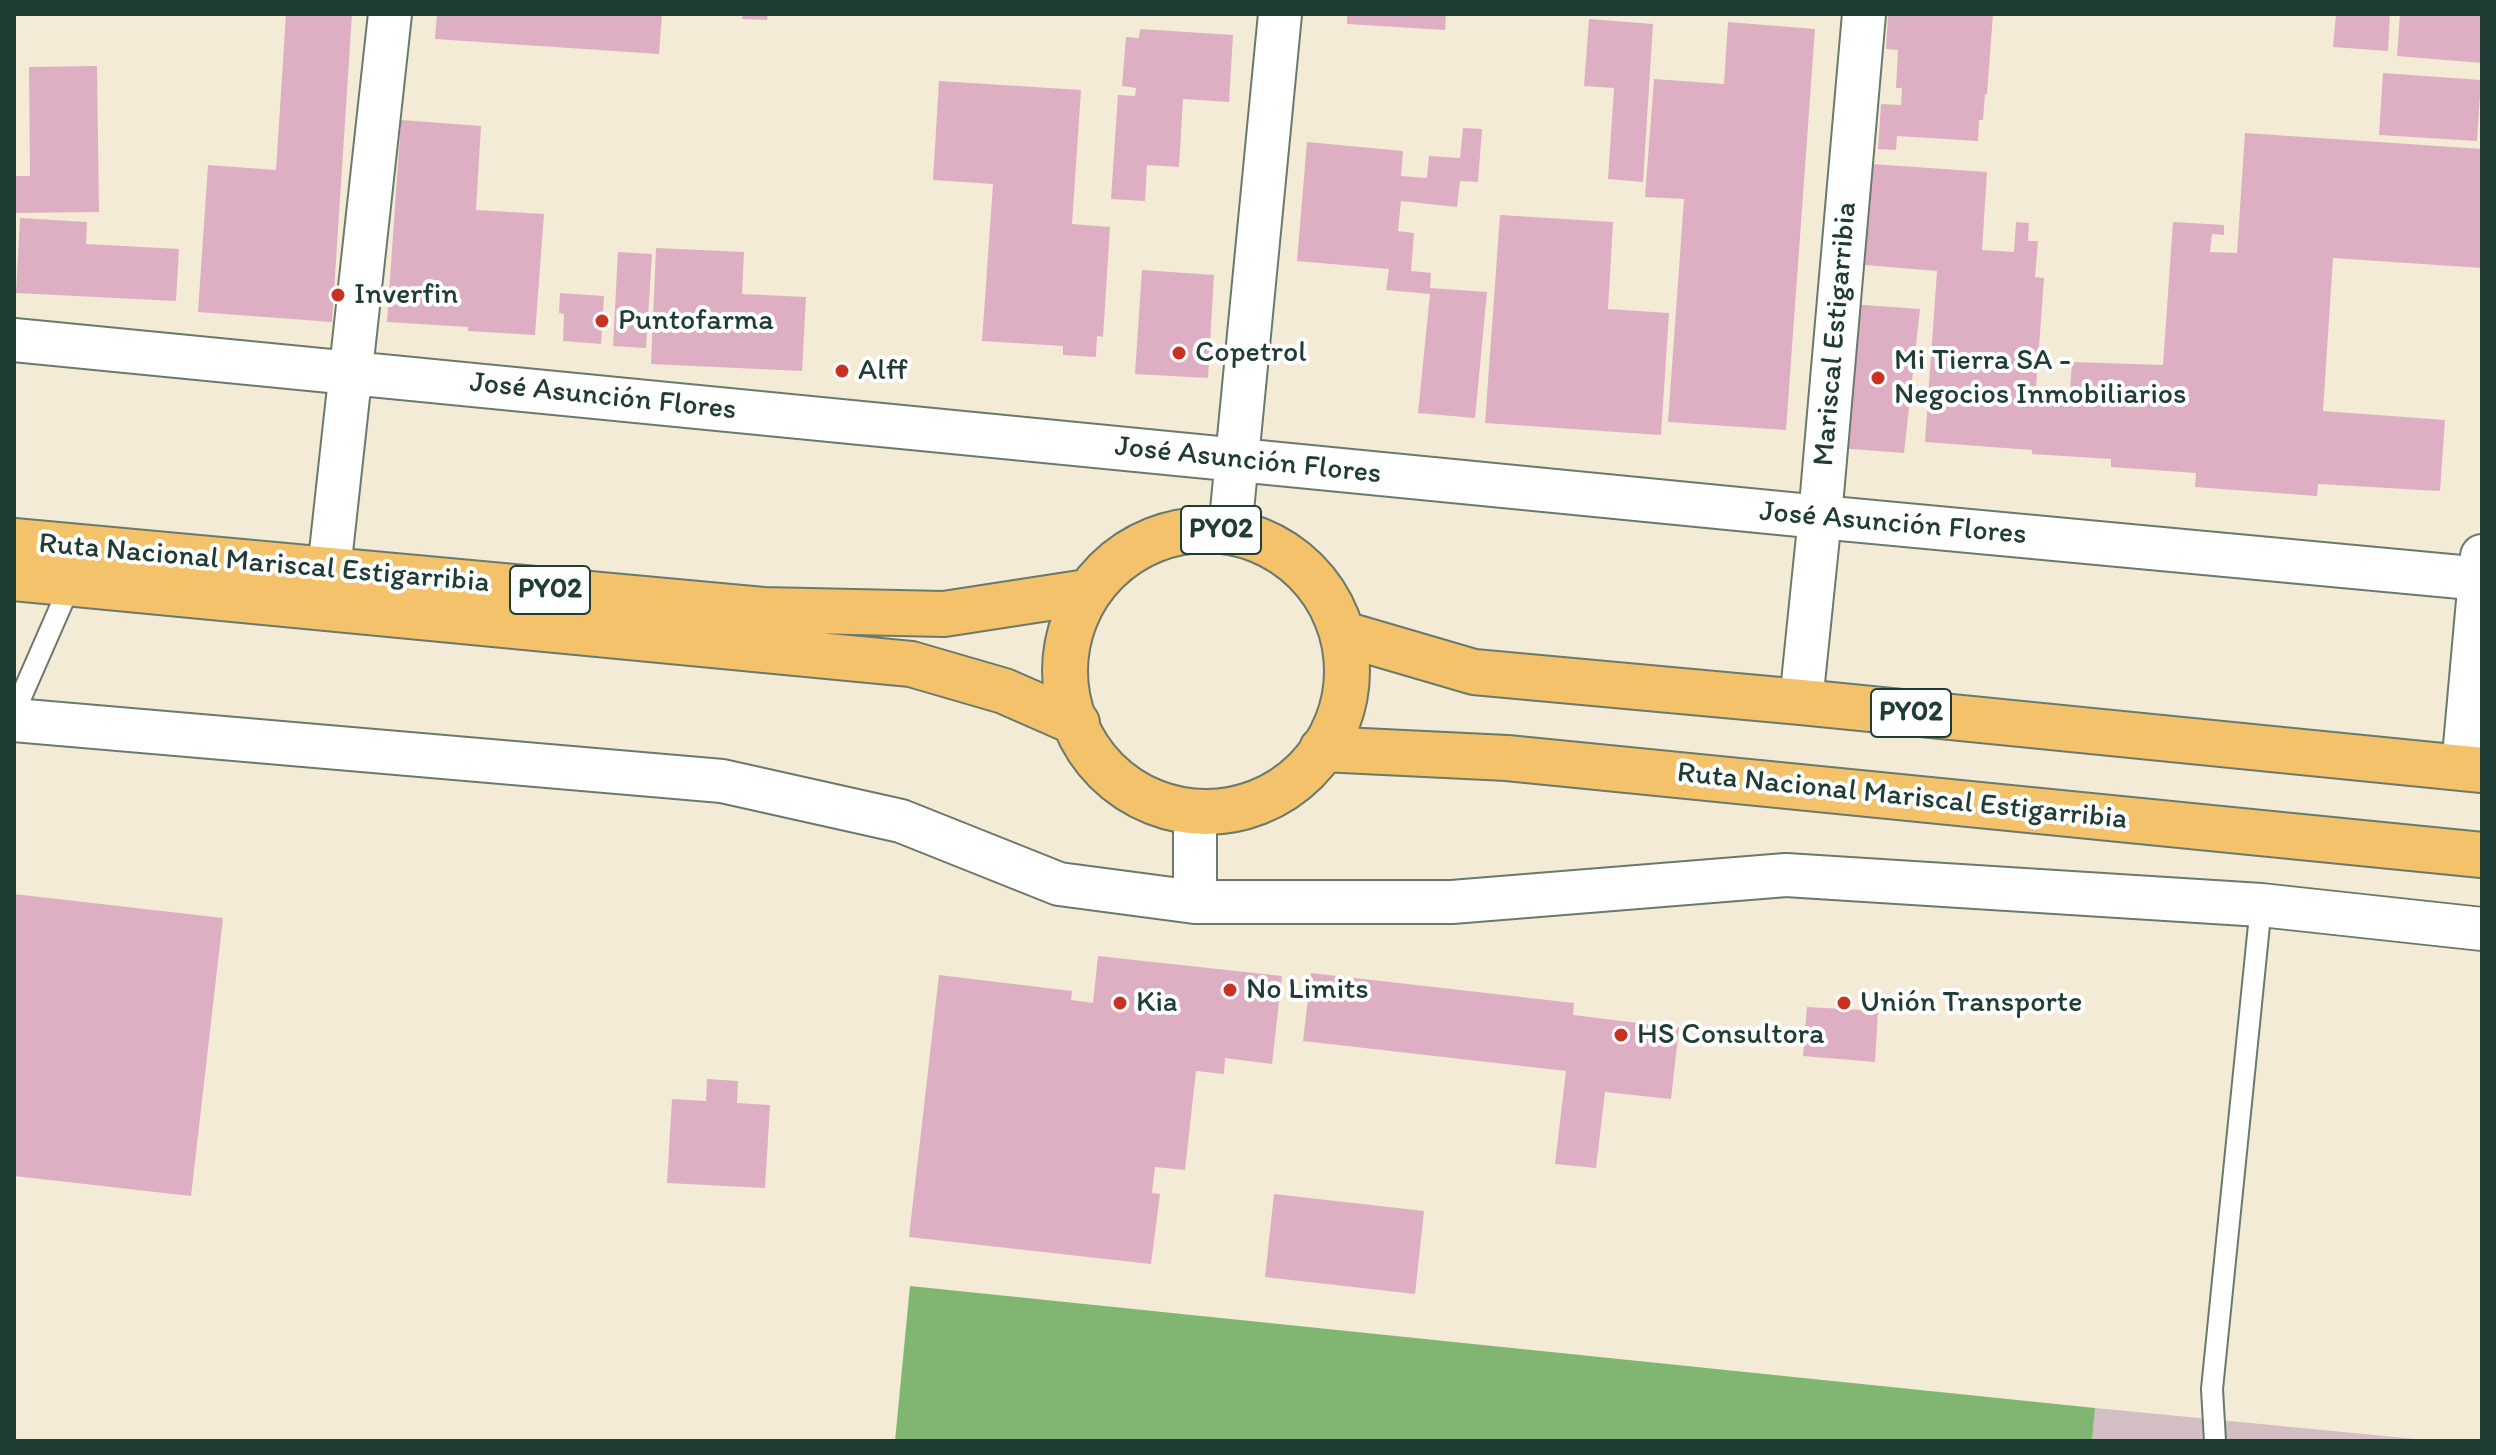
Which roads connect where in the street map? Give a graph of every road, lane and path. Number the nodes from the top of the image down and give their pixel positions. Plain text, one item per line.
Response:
1 (390, 14) edge
2 (1280, 14) edge
3 (1864, 14) edge
4 (14, 340) edge
5 (350, 372) junction
6 (1237, 460) junction
7 (1820, 517) junction
8 (1230, 531) junction
9 (14, 541) edge
10 (329, 570) junction
11 (2481, 571) edge
12 (14, 578) edge
13 (71, 583) junction
14 (1087, 592) junction
15 (1344, 634) junction
16 (1801, 702) junction
17 (14, 713) edge
18 (14, 720) edge
19 (1077, 723) junction
20 (1322, 749) junction
21 (2472, 769) edge
22 (1195, 813) junction
23 (2482, 855) edge
24 (1195, 902) junction
25 (2261, 905) junction
26 (2482, 929) edge
27 (2215, 1441) edge

1 - 5 street
2 - 6 street
3 - 7 street, Mariscal Estigarribia
4 - 5 street, José Asunción Flores
5 - 6 street, José Asunción Flores
5 - 10 street
6 - 7 street, José Asunción Flores
6 - 8 street
7 - 11 street, José Asunción Flores
7 - 16 street, Mariscal Estigarribia
8 - 14 highway, PY02
8 - 15 highway, PY02
9 - 10 highway, Ruta Nacional Mariscal Estigarribia / PY02
10 - 14 highway, Ruta Nacional Mariscal Estigarribia / PY02
11 - 21 street
12 - 13 highway, Ruta Nacional Mariscal Estigarribia / PY02
13 - 17 lane
13 - 19 highway, Ruta Nacional Mariscal Estigarribia / PY02
14 - 19 highway, PY02
15 - 16 highway, PY02
15 - 20 highway, PY02
16 - 21 highway, PY02
18 - 24 street
19 - 22 highway, PY02
20 - 22 highway, PY02
20 - 23 highway, Ruta Nacional Mariscal Estigarribia
22 - 24 street
24 - 25 street
25 - 26 street
25 - 27 lane

